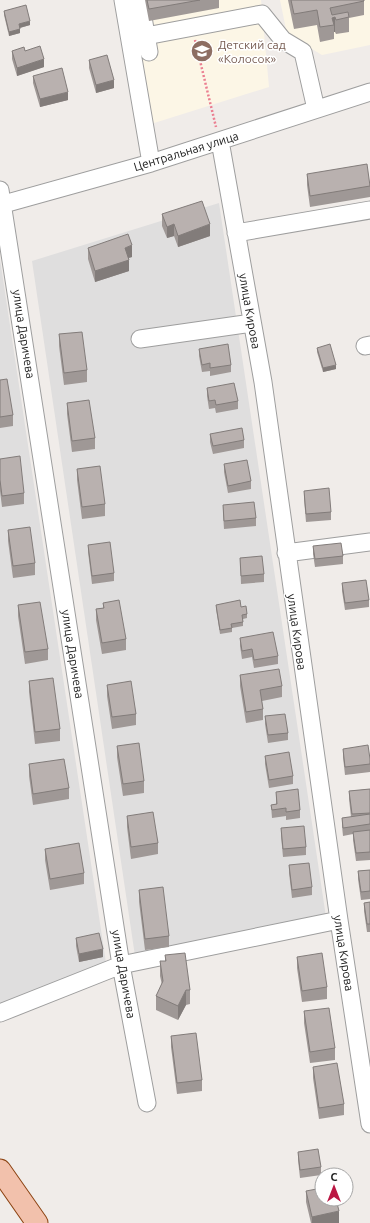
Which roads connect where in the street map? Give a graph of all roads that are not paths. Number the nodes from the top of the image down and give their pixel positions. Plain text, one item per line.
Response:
1 (123, 0) edge
2 (140, 0) edge
3 (370, 92) edge
4 (316, 109) junction
5 (220, 141) junction
6 (151, 163) junction
7 (1, 200) edge
8 (370, 210) edge
9 (236, 233) junction
10 (252, 324) junction
11 (140, 339) dead end
12 (370, 542) edge
13 (286, 554) junction
14 (339, 920) junction
15 (121, 965) junction
16 (0, 1013) edge
17 (147, 1103) dead end
18 (370, 1124) edge
19 (0, 1170) edge
20 (37, 1223) edge

1 - 6 street
2 - 4 street
3 - 4 street, Центральная улица
4 - 5 street, Центральная улица
5 - 6 street, Центральная улица
5 - 9 street, улица Кирова
6 - 7 street, Центральная улица
7 - 15 street, улица Даричева
8 - 9 street
9 - 10 street, улица Кирова
10 - 11 street
10 - 13 street, улица Кирова
12 - 13 street
13 - 14 street, улица Кирова
14 - 15 street
14 - 18 street, улица Кирова
15 - 16 street
15 - 17 street, улица Даричева
19 - 20 main road

